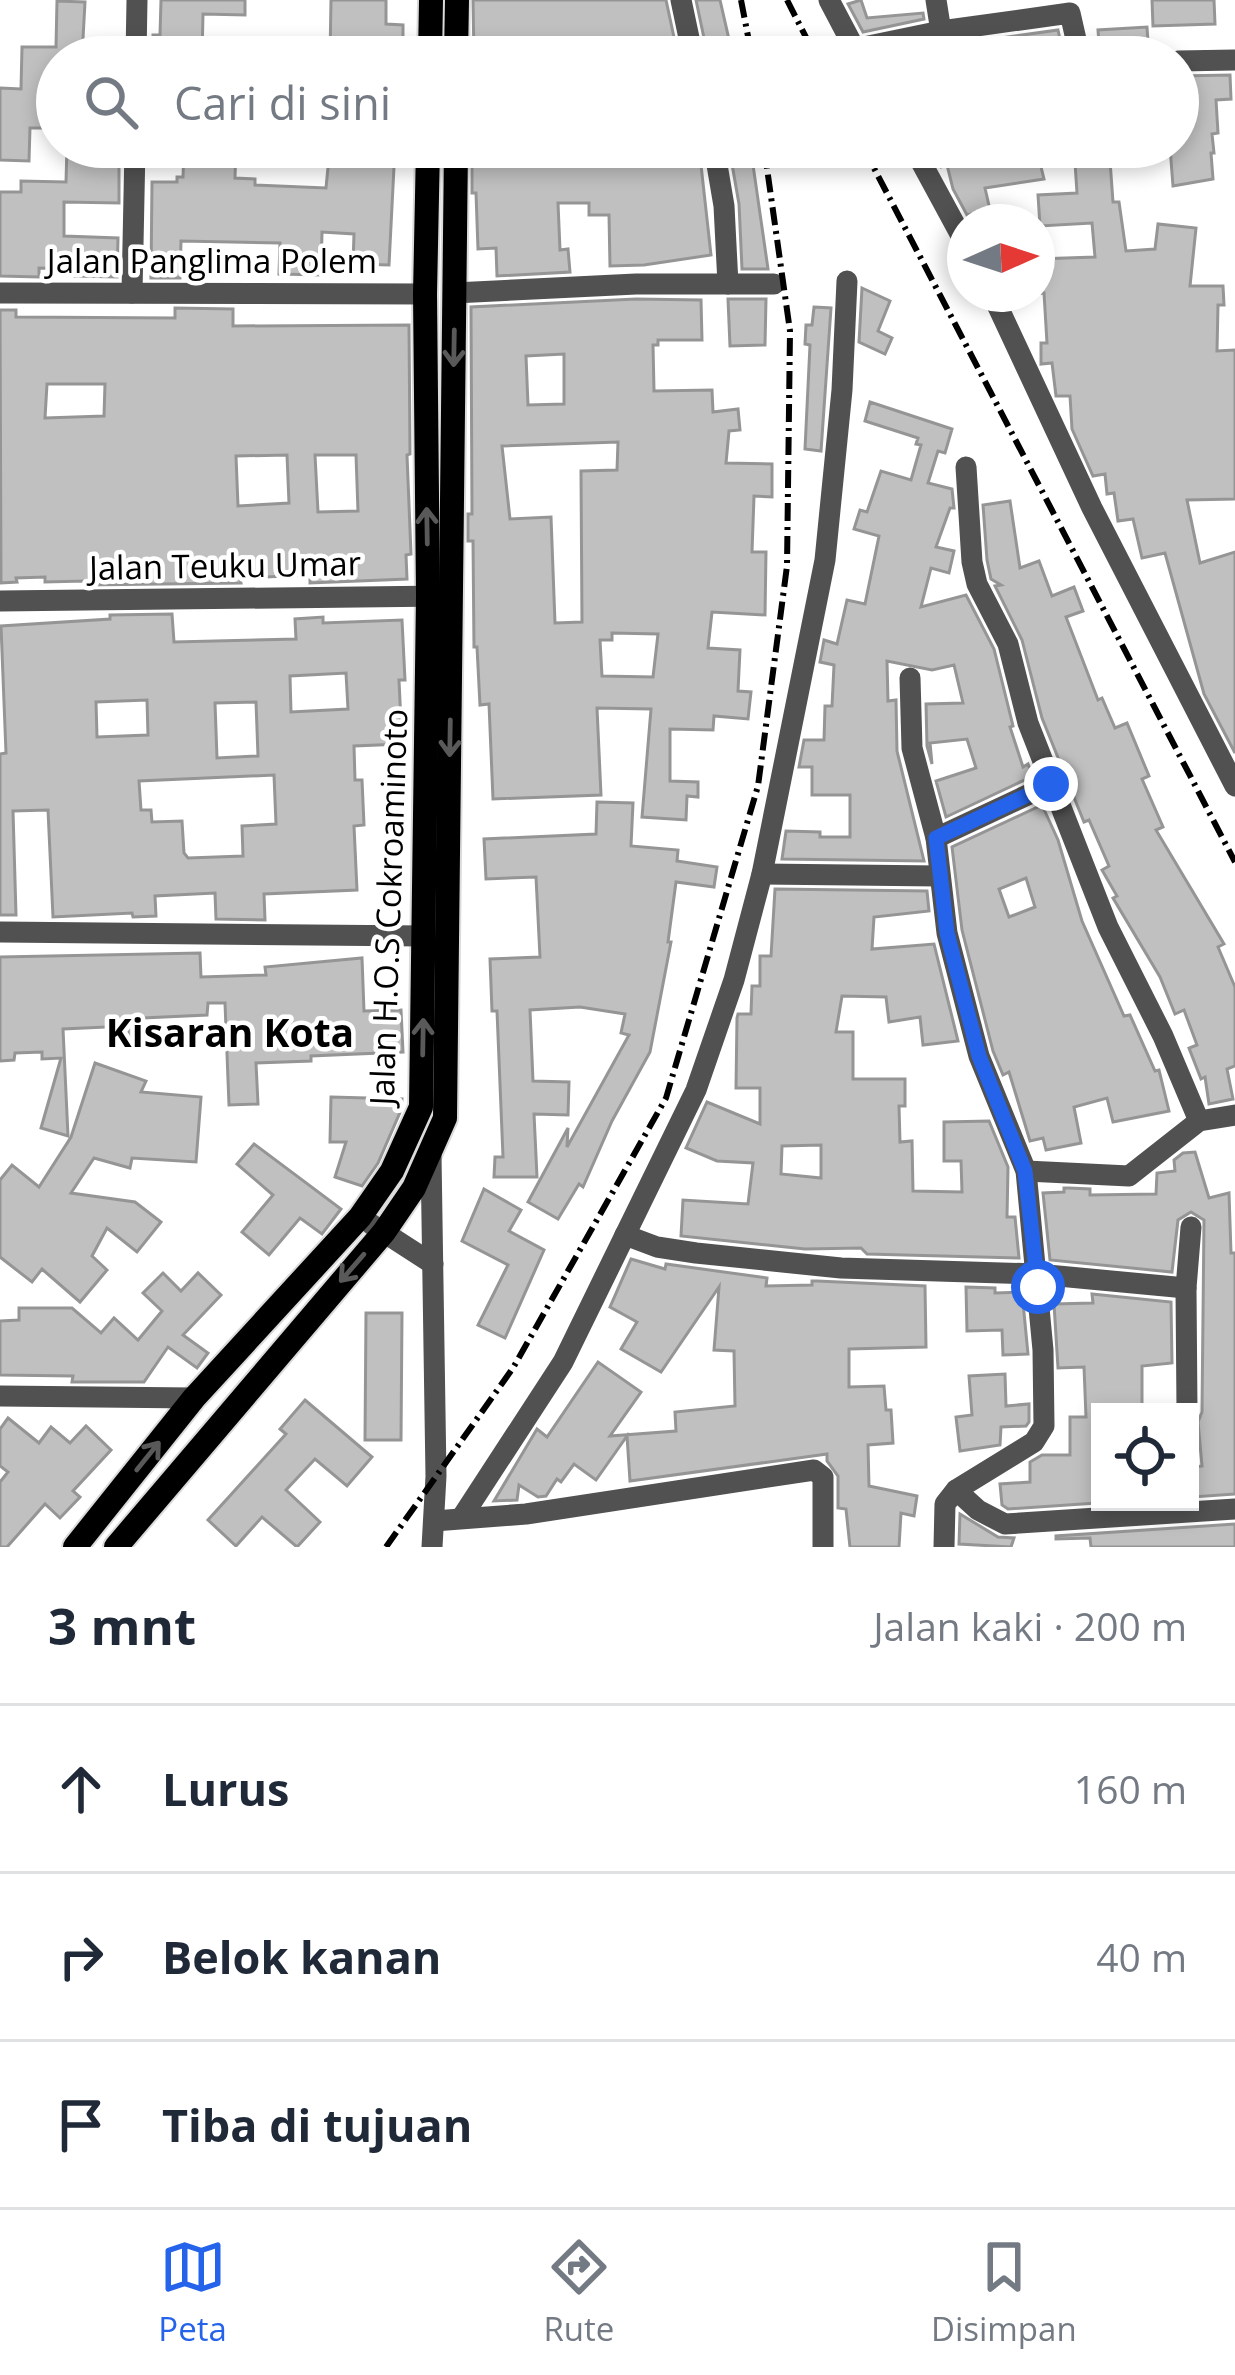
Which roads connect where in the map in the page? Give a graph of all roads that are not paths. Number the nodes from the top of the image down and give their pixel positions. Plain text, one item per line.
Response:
1 (137, 0) edge
2 (681, 0) edge
3 (829, 0) edge
4 (936, 0) edge
5 (444, 4) edge
6 (1068, 7) edge
7 (941, 31) junction
8 (136, 36) edge
9 (436, 36) edge
10 (452, 36) edge
11 (689, 36) edge
12 (847, 36) edge
13 (922, 36) edge
14 (942, 36) edge
15 (1235, 60) edge
16 (1199, 61) edge
17 (135, 168) edge
18 (427, 168) edge
19 (456, 168) edge
20 (718, 168) edge
21 (924, 168) edge
22 (947, 210) edge
23 (847, 281) dead end
24 (728, 284) junction
25 (773, 284) dead end
26 (0, 293) edge
27 (132, 293) junction
28 (454, 293) junction
29 (424, 294) junction
30 (1000, 312) edge
31 (966, 467) dead end
32 (440, 596) junction
33 (0, 601) edge
34 (910, 677) dead end
35 (1051, 784) junction
36 (1235, 786) edge
37 (936, 838) junction
38 (761, 874) junction
39 (939, 876) junction
40 (0, 932) edge
41 (425, 937) junction
42 (421, 1107) junction
43 (1235, 1115) edge
44 (1199, 1121) junction
45 (431, 1152) junction
46 (1025, 1171) junction
47 (360, 1217) junction
48 (1191, 1227) dead end
49 (384, 1232) junction
50 (625, 1235) junction
51 (433, 1264) junction
52 (1037, 1274) junction
53 (1186, 1288) junction
54 (0, 1396) edge
55 (194, 1398) junction
56 (1187, 1403) edge
57 (956, 1490) junction
58 (1199, 1508) edge
59 (1235, 1509) edge
60 (1143, 1511) edge
61 (462, 1517) junction
62 (434, 1521) junction
63 (75, 1547) edge
64 (116, 1547) edge
65 (432, 1547) edge
66 (823, 1547) edge
67 (944, 1547) edge

1 - 8 street
2 - 11 street
3 - 12 street
4 - 7 street
5 - 9 main road
5 - 10 main road
6 - 7 street
7 - 13 street
7 - 14 street
15 - 16 street
17 - 27 street
18 - 29 main road, Jalan H.O.S Cokroaminoto
19 - 28 main road, Jalan H.O.S Cokroaminoto
20 - 24 street
21 - 22 street
23 - 38 street
24 - 25 street
24 - 28 street
26 - 27 street, Jalan Panglima Polem
27 - 29 street, Jalan Panglima Polem
28 -> 32 main road, Jalan H.O.S Cokroaminoto
32 -> 29 main road, Jalan H.O.S Cokroaminoto
30 - 36 street
31 - 35 street
32 - 33 street, Jalan Teuku Umar
32 - 41 main road, Jalan H.O.S Cokroaminoto
32 -> 45 main road, Jalan H.O.S Cokroaminoto
34 - 37 street
35 - 37 street
35 - 44 street
37 - 39 street
38 - 39 street
38 - 50 street
39 - 46 street
40 - 41 street
42 -> 41 main road, Jalan H.O.S Cokroaminoto
42 - 45 street
42 - 47 main road, Jalan H.O.S Cokroaminoto
43 - 44 street
44 - 46 street
45 - 49 main road, Jalan H.O.S Cokroaminoto
45 - 51 street
46 - 52 street
47 - 49 street
47 - 55 main road, Jalan H.O.S Cokroaminoto
48 - 53 street
49 - 51 street
49 -> 64 main road, Jalan H.O.S Cokroaminoto
50 - 52 street
50 - 61 street
51 - 62 street
52 - 53 street
52 - 57 street
53 - 56 street
54 - 55 street
63 -> 55 main road, Jalan H.O.S Cokroaminoto
57 - 60 street
57 - 67 street
58 - 59 street
61 - 62 street
61 - 66 street
62 - 65 street

